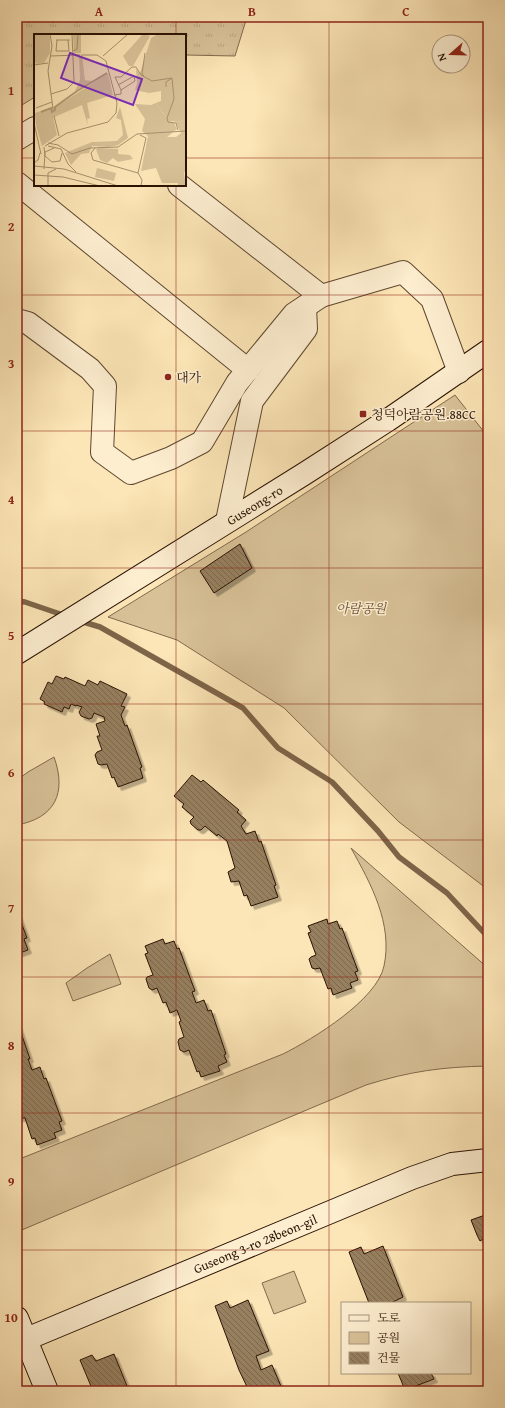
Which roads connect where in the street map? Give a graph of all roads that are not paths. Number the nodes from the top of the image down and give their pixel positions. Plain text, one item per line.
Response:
1 (34, 129) edge
2 (17, 139) edge
3 (17, 183) edge
4 (179, 186) edge
5 (313, 302) junction
6 (17, 320) edge
7 (488, 351) edge
8 (248, 370) junction
9 (459, 372) junction
10 (227, 521) junction
11 (25, 648) edge
12 (488, 1160) edge
13 (17, 1318) edge
14 (21, 1340) edge
15 (47, 1391) edge

1 - 2 street
3 - 8 street
4 - 5 street
5 - 8 street
5 - 9 street
5 - 10 street
6 - 8 street
7 - 9 street, Guseong-ro
9 - 10 street, Guseong-ro
10 - 11 street, Guseong-ro
12 - 14 street, Guseong 3-ro 28beon-gil
13 - 14 street
14 - 15 street

